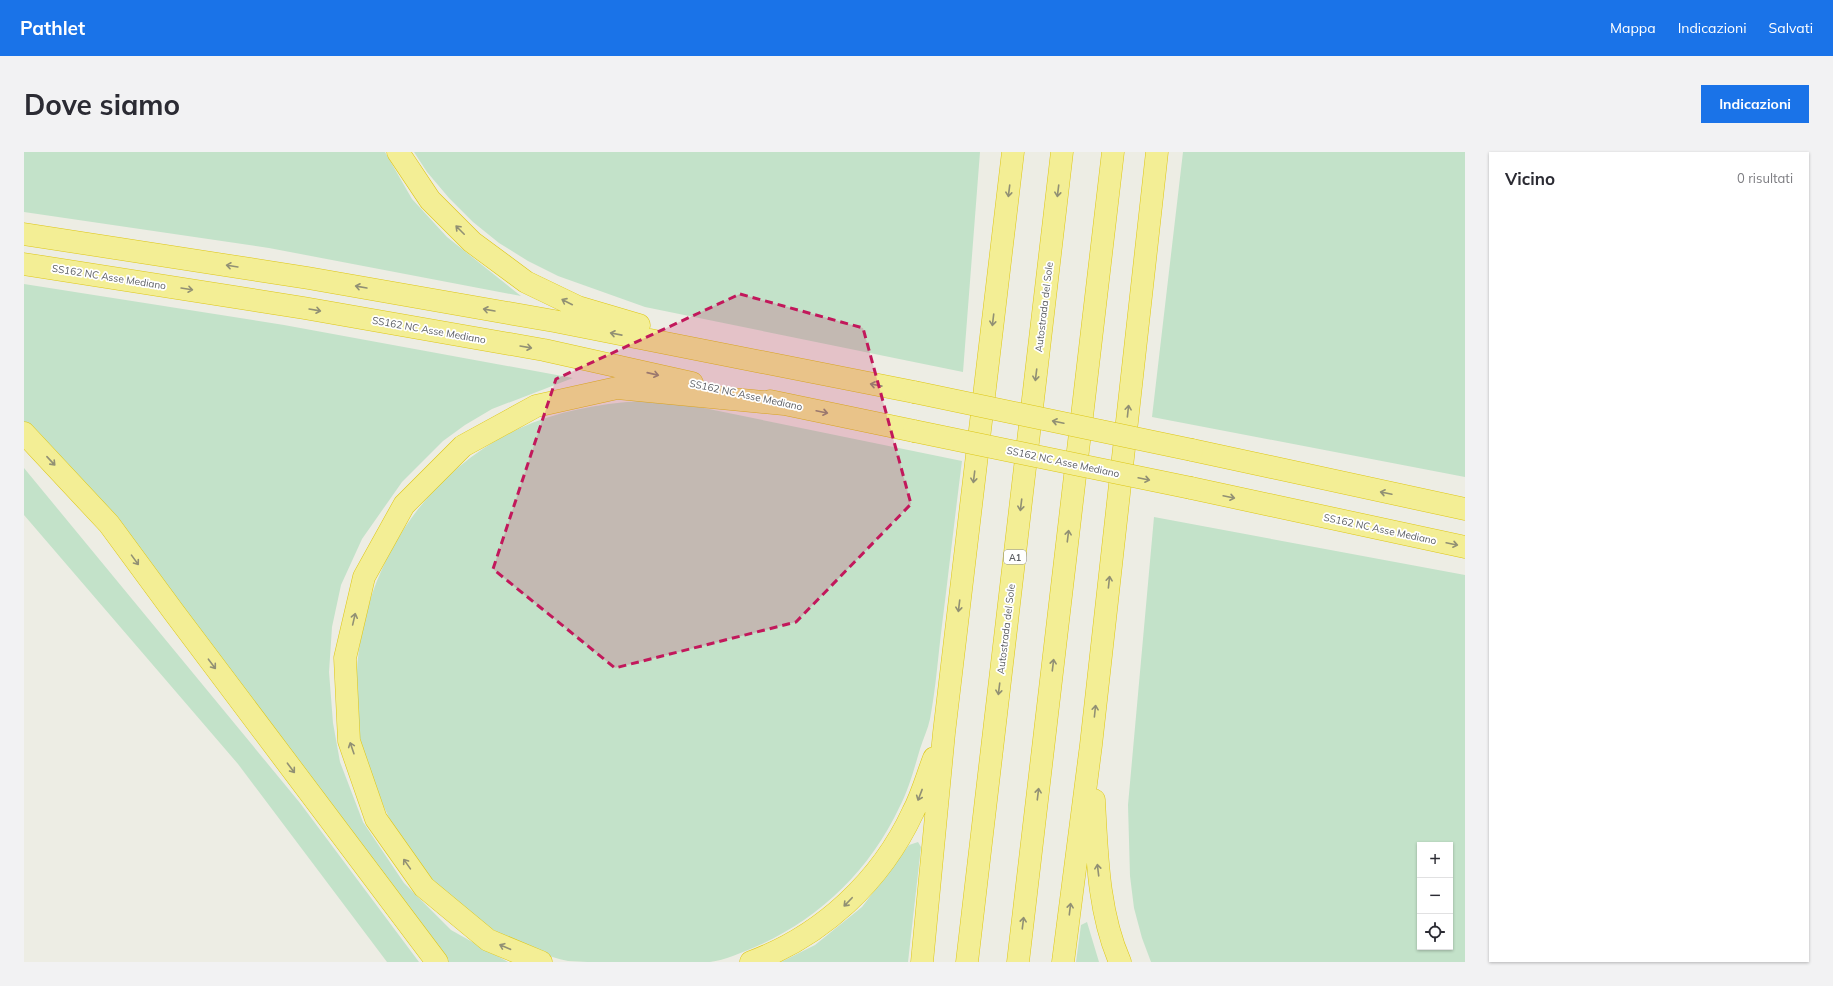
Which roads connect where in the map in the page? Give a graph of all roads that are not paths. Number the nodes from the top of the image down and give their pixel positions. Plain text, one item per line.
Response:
1 (398, 152) edge
2 (1013, 152) edge
3 (1062, 152) edge
4 (1113, 152) edge
5 (1157, 152) edge
6 (1166, 152) edge
7 (1151, 204) junction
8 (24, 234) edge
9 (24, 264) edge
10 (792, 369) junction
11 (784, 404) junction
12 (24, 433) edge
13 (1410, 498) junction
14 (1465, 499) edge
15 (1465, 509) edge
16 (1465, 547) edge
17 (944, 733) junction
18 (1091, 745) junction
19 (437, 962) edge
20 (541, 962) edge
21 (751, 962) edge
22 (922, 962) edge
23 (967, 962) edge
24 (1018, 962) edge
25 (1063, 962) edge
26 (1120, 962) edge

10 -> 1 highway
2 -> 17 highway
3 -> 23 highway, Autostrada del Sole / A1
24 -> 4 highway
5 - 7 highway
6 - 7 highway
18 -> 7 highway
10 -> 8 highway
9 -> 11 highway, SS162 NC Asse Mediano
13 -> 10 highway, bridge
11 -> 16 highway, SS162 NC Asse Mediano, bridge
20 -> 11 highway
12 -> 19 highway
13 - 14 highway
13 - 15 highway
17 -> 21 highway
17 - 22 highway
25 -> 18 highway
26 -> 18 highway

